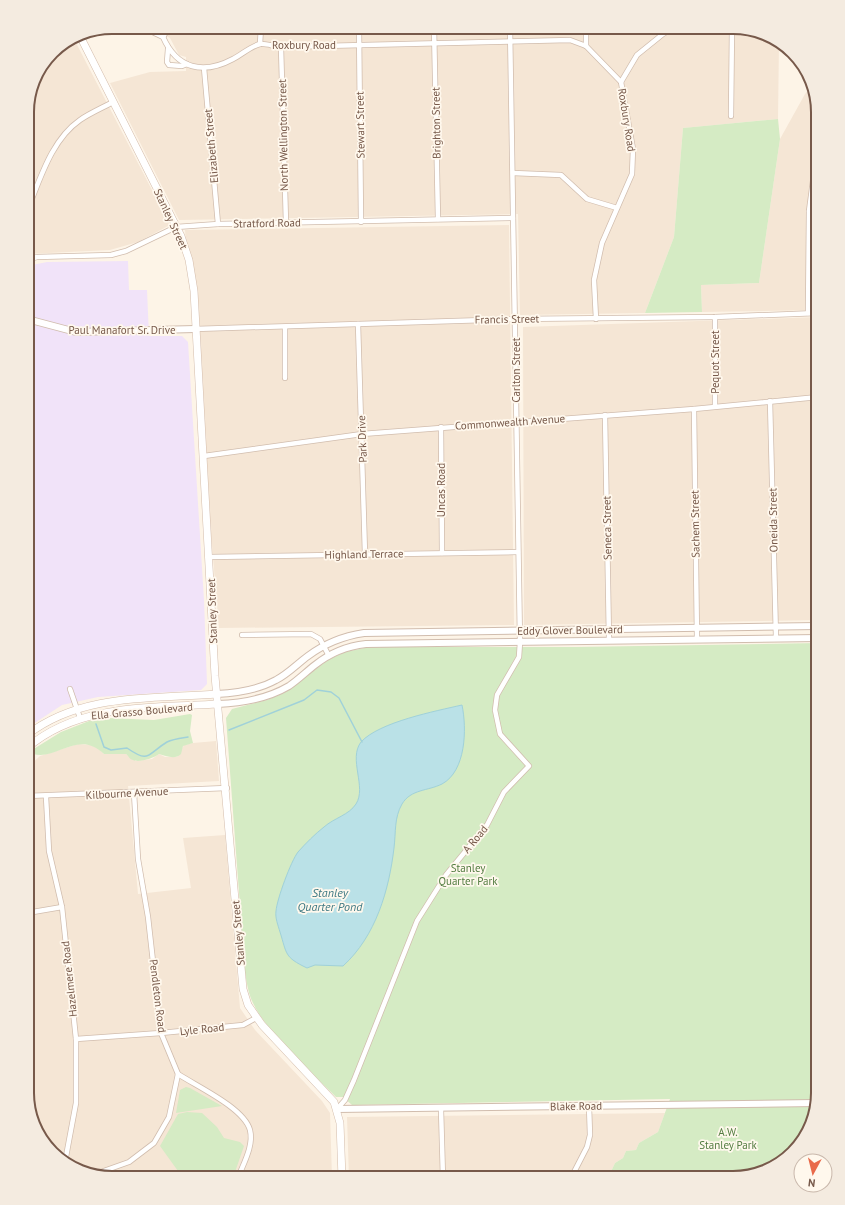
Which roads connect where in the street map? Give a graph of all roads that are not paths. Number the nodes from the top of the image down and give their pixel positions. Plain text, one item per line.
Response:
1 (157, 34) edge
2 (165, 34) edge
3 (261, 34) edge
4 (359, 34) edge
5 (434, 34) edge
6 (510, 34) edge
7 (586, 34) edge
8 (664, 34) edge
9 (732, 34) edge
10 (163, 37) junction
11 (81, 40) edge
12 (511, 41) junction
13 (435, 42) junction
14 (260, 44) junction
15 (359, 44) junction
16 (586, 46) junction
17 (281, 47) junction
18 (168, 49) junction
19 (187, 64) junction
20 (204, 68) junction
21 (620, 82) junction
22 (113, 102) junction
23 (731, 116) dead end
24 (513, 173) junction
25 (34, 195) edge
26 (811, 196) edge
27 (617, 208) junction
28 (809, 211) joint
29 (513, 218) junction
30 (438, 219) junction
31 (361, 222) junction
32 (286, 223) junction
33 (218, 224) junction
34 (176, 227) junction
35 (34, 258) edge
36 (808, 313) joint
37 (715, 317) junction
38 (516, 319) junction
39 (596, 319) junction
40 (34, 321) edge
41 (358, 324) junction
42 (285, 327) junction
43 (195, 329) junction
44 (286, 378) dead end
45 (811, 398) edge
46 (770, 401) junction
47 (716, 406) junction
48 (694, 409) junction
49 (604, 415) junction
50 (516, 422) junction
51 (441, 427) junction
52 (362, 434) junction
53 (204, 456) junction
54 (518, 552) junction
55 (442, 553) junction
56 (365, 554) junction
57 (210, 556) junction
58 (811, 626) edge
59 (776, 627) junction
60 (697, 628) junction
61 (608, 629) junction
62 (519, 630) junction
63 (420, 632) junction
64 (242, 634) dead end
65 (776, 638) junction
66 (811, 638) edge
67 (697, 639) junction
68 (609, 640) junction
69 (520, 642) junction
70 (420, 643) junction
71 (324, 646) junction
72 (329, 656) junction
73 (70, 689) dead end
74 (217, 694) junction
75 (218, 704) junction
76 (77, 708) junction
77 (80, 718) junction
78 (34, 730) edge
79 (34, 743) edge
80 (226, 788) junction
81 (134, 793) junction
82 (34, 796) edge
83 (46, 797) junction
84 (62, 907) junction
85 (34, 912) edge
86 (256, 1018) junction
87 (161, 1033) junction
88 (76, 1039) junction
89 (178, 1074) junction
90 (810, 1103) edge
91 (589, 1106) junction
92 (337, 1109) junction
93 (441, 1109) junction
94 (66, 1156) edge
95 (104, 1171) edge
96 (240, 1171) edge
97 (342, 1171) edge
98 (442, 1171) edge
99 (575, 1171) edge

1 - 10 street
2 - 10 street
3 - 14 street
4 - 15 street, Stewart Street
5 - 13 street, Brighton Street
6 - 12 street, Carlton Street
7 - 16 street
8 - 21 street
9 - 23 street
10 - 18 street, Roxbury Road
11 - 22 main road, Stanley Street
12 - 13 street, Roxbury Road
12 - 16 street, Roxbury Road
12 - 24 street, Carlton Street
13 - 15 street, Roxbury Road
13 - 30 street, Brighton Street
14 - 17 street, Roxbury Road
14 - 20 street, Roxbury Road
15 - 17 street, Roxbury Road
15 - 31 street, Stewart Street
16 - 21 street, Roxbury Road
17 - 32 street, North Wellington Street
18 - 19 street, Roxbury Road
18 - 19 street, Roxbury Road
19 - 20 street, Roxbury Road
20 - 33 street, Elizabeth Street
21 - 27 street, Roxbury Road
22 - 25 street
22 - 34 main road, Stanley Street
24 - 27 street
24 - 29 street, Carlton Street
26 - 28 street
27 - 39 street, Roxbury Road
28 - 36 street
29 - 30 street, Stratford Road
29 - 38 street, Carlton Street
30 - 31 street, Stratford Road
31 - 32 street, Stratford Road
32 - 33 street, Stratford Road
33 - 34 street, Stratford Road
34 - 35 street, Stratford Road
34 - 43 main road, Stanley Street
36 - 37 street, Francis Street
37 - 39 street, Francis Street
37 - 47 street, Pequot Street
38 - 39 street, Francis Street
38 - 41 street, Francis Street
38 - 50 street, Carlton Street
40 - 43 street, Paul Manafort Sr. Drive
41 - 42 street, Francis Street
41 - 52 street, Park Drive
42 - 43 street, Francis Street
42 - 44 street
43 - 53 main road, Stanley Street
45 - 46 street, Commonwealth Avenue
46 - 47 street, Commonwealth Avenue
46 - 59 street, Oneida Street
47 - 48 street, Commonwealth Avenue
48 - 49 street, Commonwealth Avenue
48 - 60 street, Sachem Street
49 - 50 street, Commonwealth Avenue
49 - 61 street, Seneca Street
50 - 51 street, Commonwealth Avenue
50 - 54 street, Carlton Street
51 - 52 street, Commonwealth Avenue
51 - 55 street, Uncas Road
52 - 53 street, Commonwealth Avenue
52 - 56 street, Park Drive
53 - 57 main road, Stanley Street
54 - 55 street, Highland Terrace
54 - 62 street, Carlton Street
55 - 56 street, Highland Terrace
56 - 57 street, Highland Terrace
57 - 74 main road, Stanley Street
58 - 59 street, Eddy Glover Boulevard
59 - 60 street, Eddy Glover Boulevard
59 - 65 street, Oneida Street
60 - 61 street, Eddy Glover Boulevard
60 - 67 street, Sachem Street
61 - 62 street, Eddy Glover Boulevard
61 - 68 street, Seneca Street
62 - 63 street, Eddy Glover Boulevard
62 - 69 street, Carlton Street
63 - 70 street
63 - 71 street, Eddy Glover Boulevard
64 - 71 street
65 - 66 street, Eddy Glover Boulevard
65 - 67 street, Eddy Glover Boulevard
67 - 68 street, Eddy Glover Boulevard
68 - 69 street, Eddy Glover Boulevard
69 - 70 street, Eddy Glover Boulevard
69 - 92 street, A Road
70 - 72 street, Eddy Glover Boulevard
71 - 72 street
71 - 74 street, Eddy Glover Boulevard
72 - 75 street, Eddy Glover Boulevard
73 - 76 street
74 - 75 main road, Stanley Street
74 - 76 main road, Ella Grasso Boulevard
75 - 77 main road, Ella Grasso Boulevard
75 - 80 main road, Stanley Street
76 - 77 street
76 - 78 main road, Ella Grasso Boulevard
77 - 79 main road, Ella Grasso Boulevard
80 - 81 street, Kilbourne Avenue
80 - 86 main road, Stanley Street
81 - 83 street, Kilbourne Avenue
81 - 87 street, Pendleton Road
82 - 83 street, Kilbourne Avenue
83 - 84 street, Hazelmere Road
84 - 85 street
84 - 88 street, Hazelmere Road
86 - 87 street, Lyle Road
86 - 92 main road, Stanley Street
87 - 88 street, Lyle Road
87 - 89 street, Pendleton Road
88 - 94 street, Hazelmere Road
89 - 95 street
89 - 96 street
90 - 91 street, Blake Road
91 - 93 street, Blake Road
91 - 99 street
92 - 93 street, Blake Road
92 - 97 main road, Stanley Street
93 - 98 street

